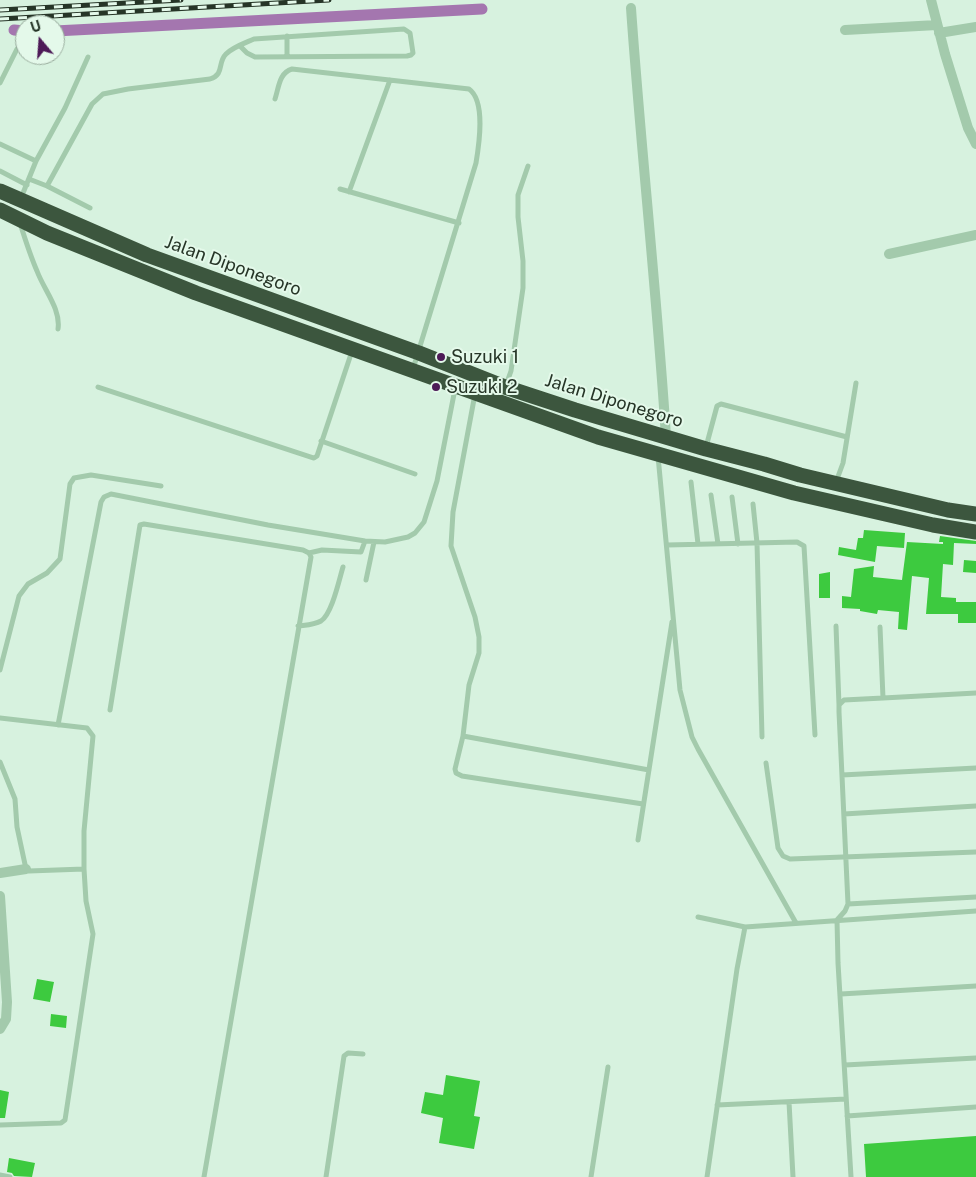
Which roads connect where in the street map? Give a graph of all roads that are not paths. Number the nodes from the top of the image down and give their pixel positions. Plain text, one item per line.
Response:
1 (931, 0) edge
2 (631, 8) dead end
3 (976, 27) edge
4 (938, 29) junction
5 (845, 30) dead end
6 (287, 36) junction
7 (240, 46) junction
8 (15, 53) edge
9 (287, 55) junction
10 (88, 57) dead end
11 (390, 80) junction
12 (0, 83) edge
13 (275, 99) dead end
14 (0, 144) edge
15 (976, 144) edge
16 (36, 161) junction
17 (528, 166) dead end
18 (0, 171) edge
19 (28, 182) junction
20 (47, 186) junction
21 (340, 189) dead end
22 (0, 191) edge
23 (349, 192) junction
24 (20, 200) junction
25 (90, 208) dead end
26 (0, 210) edge
27 (19, 220) junction
28 (458, 223) junction
29 (976, 234) edge
30 (889, 254) dead end
31 (58, 329) dead end
32 (352, 349) junction
33 (419, 353) junction
34 (459, 369) junction
35 (412, 371) junction
36 (480, 377) junction
37 (856, 383) dead end
38 (98, 387) dead end
39 (455, 387) junction
40 (505, 387) junction
41 (475, 394) junction
42 (666, 437) junction
43 (847, 437) junction
44 (321, 441) junction
45 (706, 449) junction
46 (658, 455) junction
47 (415, 474) dead end
48 (800, 475) junction
49 (691, 482) dead end
50 (836, 483) junction
51 (161, 486) dead end
52 (794, 493) junction
53 (711, 495) dead end
54 (732, 496) dead end
55 (753, 504) dead end
56 (976, 514) edge
57 (976, 532) edge
58 (365, 541) junction
59 (374, 542) junction
60 (757, 543) junction
61 (698, 544) junction
62 (718, 544) junction
63 (738, 544) junction
64 (667, 545) junction
65 (309, 552) junction
66 (343, 567) dead end
67 (366, 580) dead end
68 (673, 615) junction
69 (298, 626) junction
70 (836, 626) dead end
71 (880, 626) dead end
72 (0, 670) edge
73 (976, 692) edge
74 (883, 698) junction
75 (839, 705) junction
76 (110, 710) dead end
77 (0, 718) edge
78 (58, 725) junction
79 (815, 735) dead end
80 (463, 736) junction
81 (762, 737) dead end
82 (0, 762) edge
83 (766, 763) dead end
84 (976, 768) edge
85 (649, 770) junction
86 (842, 775) junction
87 (643, 804) junction
88 (976, 806) edge
89 (844, 814) junction
90 (638, 840) dead end
91 (976, 852) edge
92 (846, 858) junction
93 (26, 869) junction
94 (84, 869) junction
95 (0, 873) edge
96 (0, 896) edge
97 (976, 897) edge
98 (848, 904) junction
99 (976, 911) edge
100 (698, 918) dead end
101 (837, 920) junction
102 (796, 923) junction
103 (745, 927) junction
104 (976, 986) edge
105 (841, 994) junction
106 (0, 1029) edge
107 (363, 1054) dead end
108 (976, 1058) edge
109 (845, 1066) junction
110 (608, 1067) dead end
111 (846, 1099) junction
112 (789, 1102) junction
113 (717, 1105) junction
114 (976, 1107) edge
115 (847, 1116) junction
116 (0, 1125) edge
117 (0, 1176) edge
118 (10, 1177) edge
119 (204, 1177) edge
120 (326, 1177) edge
121 (591, 1177) edge
122 (707, 1177) edge
123 (793, 1177) edge
124 (851, 1177) edge

1 - 4 street
2 - 42 street
3 - 4 street
4 - 5 street
4 - 15 street
6 - 7 lane
6 - 9 lane
6 - 9 lane
7 - 9 lane
7 - 20 lane
8 - 12 lane
10 - 16 lane
11 - 13 lane
11 - 23 lane
11 - 28 lane
14 - 16 lane
16 - 19 lane
17 - 40 lane
18 - 19 lane
19 - 20 lane
19 - 24 lane
20 - 25 lane
21 - 23 lane
22 - 24 highway, Jalan Diponegoro
23 - 28 lane
24 - 33 highway, Jalan Diponegoro
26 - 27 highway, Jalan Diponegoro
27 - 31 lane
27 - 32 highway, Jalan Diponegoro
28 - 33 lane
29 - 30 street
32 - 35 highway, Jalan Diponegoro
32 - 44 lane
33 - 34 highway, Jalan Diponegoro
33 - 35 lane
34 - 36 highway, Jalan Diponegoro
34 - 39 lane
35 - 39 highway, Jalan Diponegoro
36 - 40 highway, Jalan Diponegoro
36 - 41 lane
37 - 43 lane
38 - 44 lane
39 - 41 highway, Jalan Diponegoro
39 - 59 lane
40 - 42 highway, Jalan Diponegoro
41 - 46 highway, Jalan Diponegoro
41 - 80 lane
42 - 45 highway, Jalan Diponegoro
43 - 45 lane
43 - 50 lane
44 - 47 lane
45 - 48 highway, Jalan Diponegoro
46 - 52 highway, Jalan Diponegoro
46 - 64 lane
48 - 50 highway, Jalan Diponegoro
48 - 52 highway
49 - 61 lane
50 - 56 highway, Jalan Diponegoro
51 - 72 lane
52 - 57 highway, Jalan Diponegoro
53 - 62 lane
54 - 63 lane
55 - 60 lane
58 - 59 lane
58 - 65 lane
58 - 78 lane
59 - 67 lane
60 - 63 lane
60 - 79 lane
60 - 81 lane
61 - 62 lane
61 - 64 lane
62 - 63 lane
64 - 68 lane
65 - 69 lane
65 - 76 lane
66 - 69 lane
68 - 85 lane
68 - 102 lane
69 - 119 lane
70 - 75 lane
71 - 74 lane
73 - 74 lane
74 - 75 lane
75 - 86 lane
77 - 78 lane
78 - 94 lane
80 - 85 lane
80 - 87 lane
82 - 93 lane
83 - 92 lane
84 - 86 lane
85 - 87 lane
86 - 89 lane
87 - 90 lane
88 - 89 lane
89 - 92 lane
91 - 92 lane
92 - 98 lane
93 - 94 lane
93 - 95 street
94 - 116 lane
96 - 106 street
97 - 98 lane
98 - 101 lane
99 - 101 lane
100 - 103 lane
101 - 102 lane
101 - 105 lane
102 - 103 lane
103 - 113 lane
104 - 105 lane
105 - 109 lane
107 - 120 lane
108 - 109 lane
109 - 111 lane
110 - 121 lane
111 - 112 lane
111 - 115 lane
112 - 113 lane
112 - 123 lane
113 - 122 lane
114 - 115 lane
115 - 124 lane
117 - 118 lane

